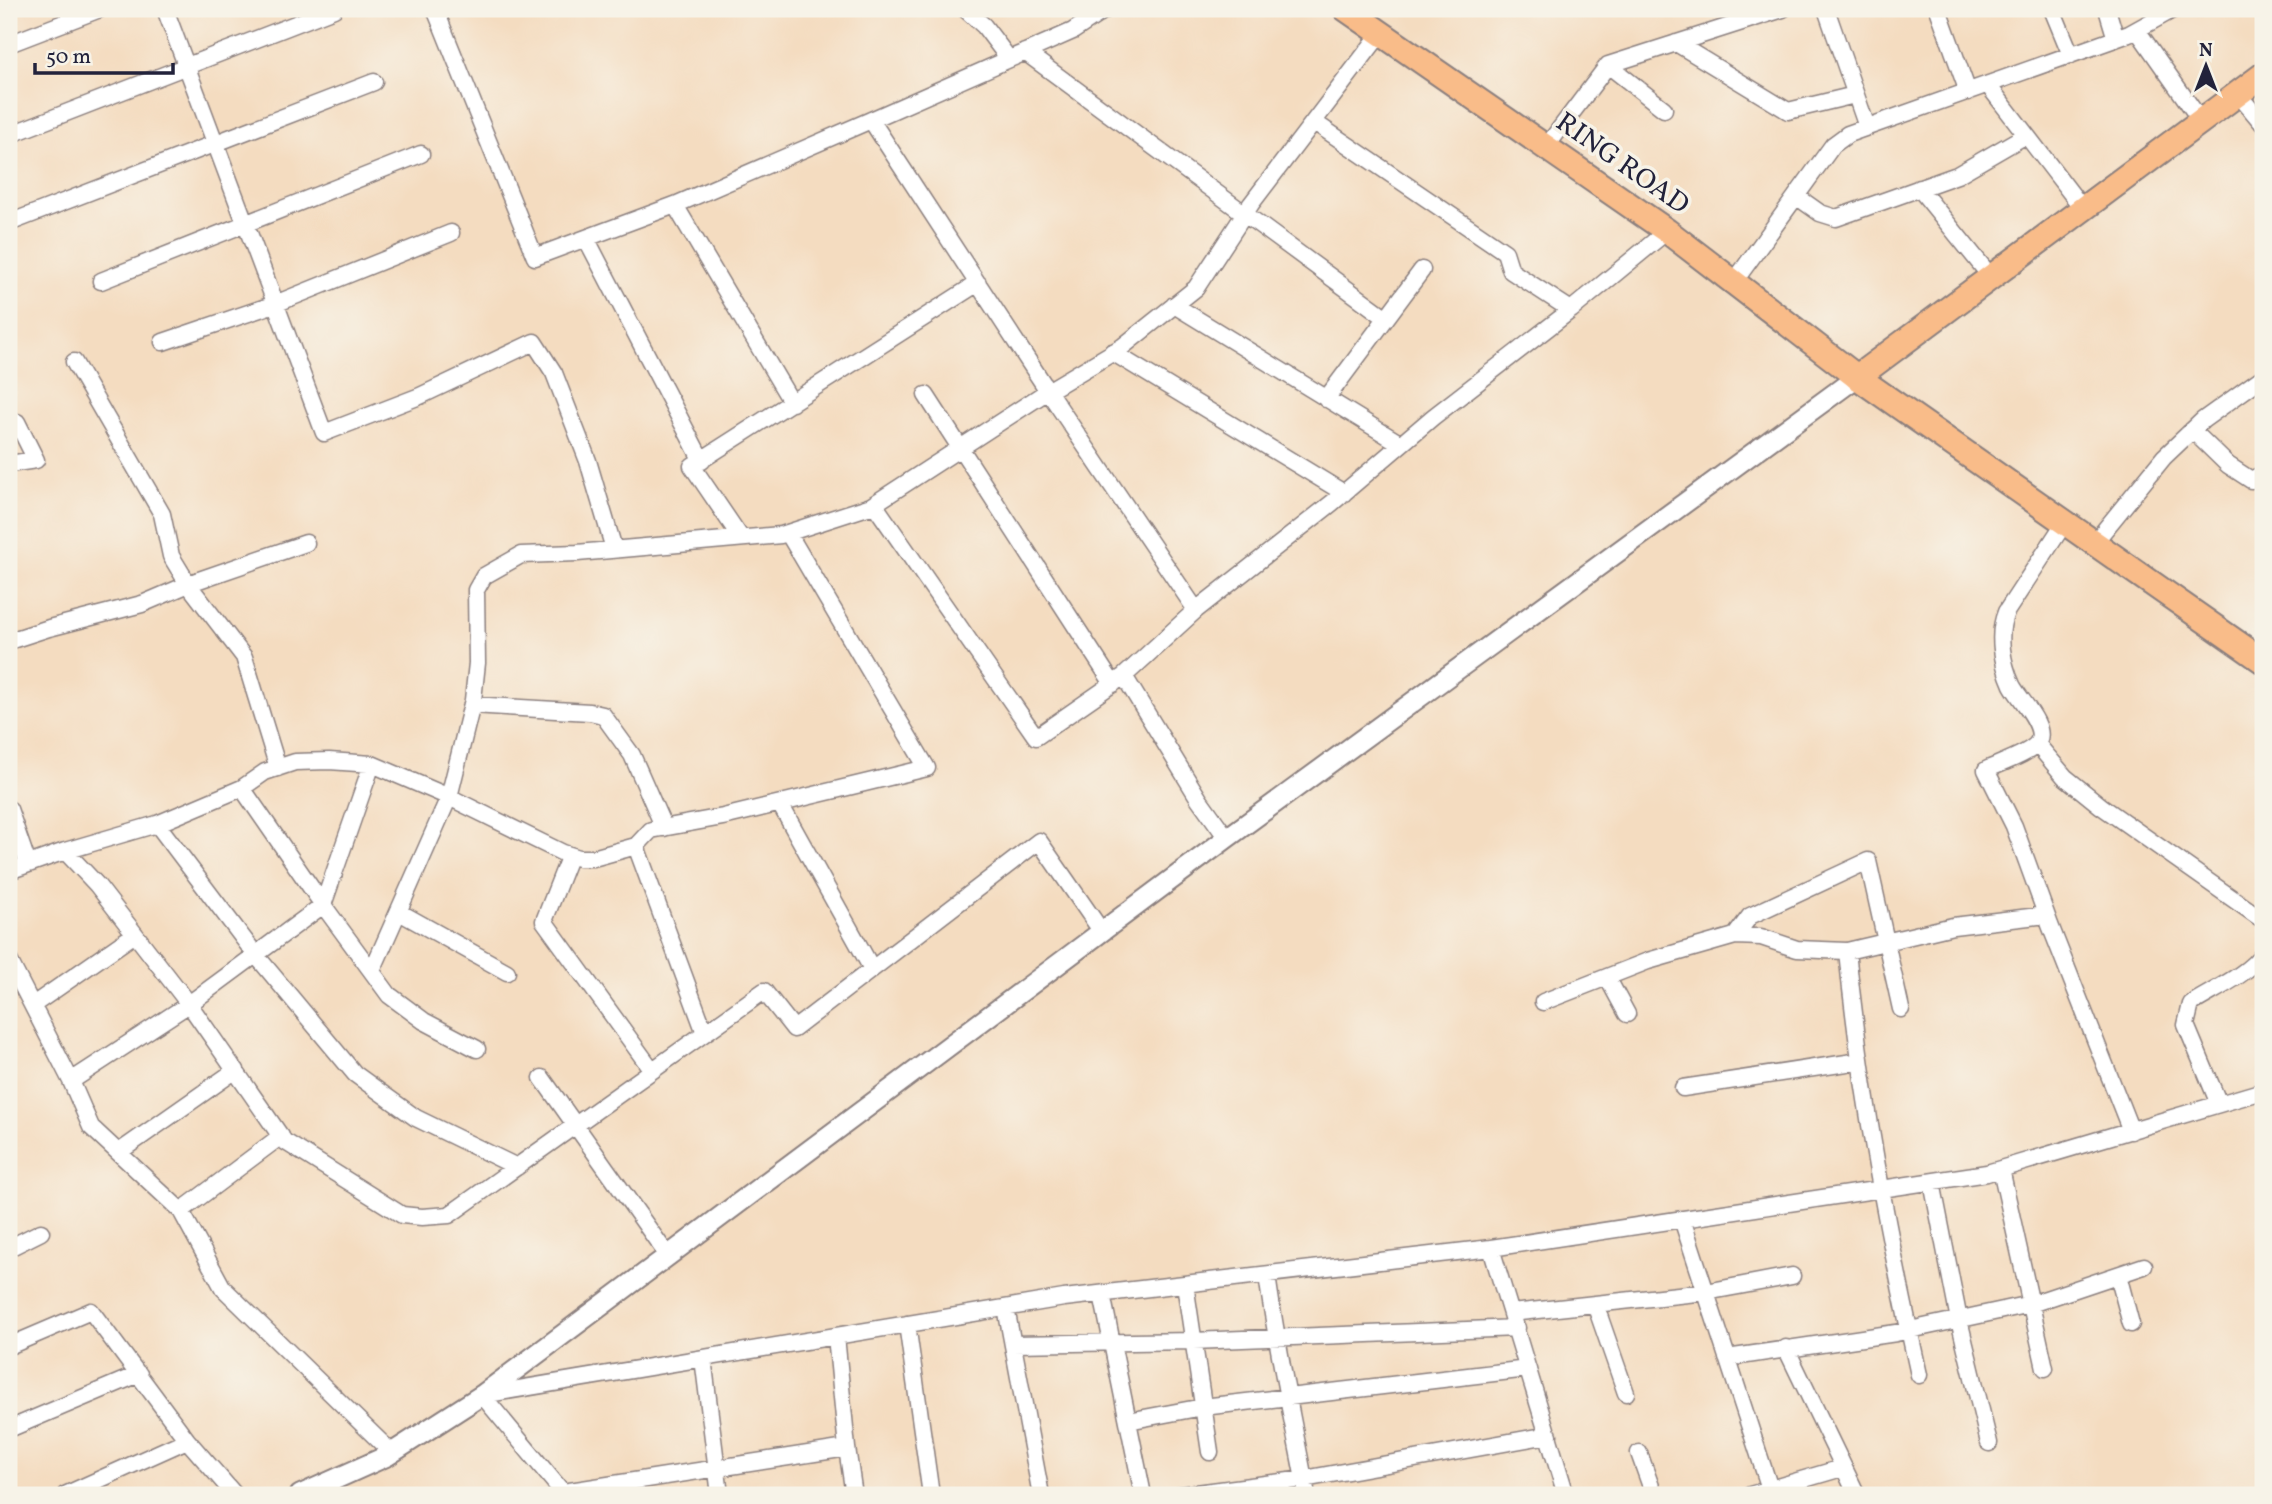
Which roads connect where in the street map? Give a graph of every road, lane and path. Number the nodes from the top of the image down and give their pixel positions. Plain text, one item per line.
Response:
1 (100, 9) edge
2 (165, 9) edge
3 (334, 9) edge
4 (435, 9) edge
5 (965, 9) edge
6 (1106, 9) edge
7 (1346, 9) edge
8 (1783, 9) edge
9 (1826, 9) edge
10 (1938, 9) edge
11 (2052, 9) edge
12 (2107, 9) edge
13 (2174, 9) edge
14 (2137, 30) junction
15 (1381, 33) junction
16 (2116, 38) junction
17 (1676, 43) junction
18 (9, 44) edge
19 (1026, 51) junction
20 (2071, 55) junction
21 (1009, 59) junction
22 (1608, 65) junction
23 (187, 66) junction
24 (2263, 75) edge
25 (374, 82) dead end
26 (1988, 85) junction
27 (1968, 92) junction
28 (2238, 94) junction
29 (1856, 95) junction
30 (1664, 109) dead end
31 (871, 120) junction
32 (2201, 121) junction
33 (1314, 122) junction
34 (2263, 124) edge
35 (1867, 127) junction
36 (9, 135) edge
37 (2026, 135) junction
38 (216, 143) junction
39 (1546, 147) junction
40 (421, 154) dead end
41 (1919, 188) junction
42 (1796, 196) junction
43 (675, 205) junction
44 (2083, 209) junction
45 (1245, 214) junction
46 (9, 223) edge
47 (246, 224) junction
48 (1667, 231) junction
49 (451, 233) dead end
50 (586, 238) junction
51 (1422, 270) dead end
52 (1991, 277) junction
53 (101, 281) dead end
54 (1734, 282) junction
55 (978, 283) junction
56 (275, 304) junction
57 (1174, 306) junction
58 (1571, 310) junction
59 (1385, 317) junction
60 (163, 342) dead end
61 (1112, 352) junction
62 (74, 362) dead end
63 (1857, 377) junction
64 (2263, 377) edge
65 (1048, 391) junction
66 (926, 395) dead end
67 (1326, 399) junction
68 (792, 402) junction
69 (17, 422) dead end
70 (2192, 430) junction
71 (1401, 444) junction
72 (961, 447) junction
73 (702, 461) junction
74 (9, 464) edge
75 (2263, 474) edge
76 (1344, 493) junction
77 (874, 504) junction
78 (2065, 522) junction
79 (788, 533) junction
80 (741, 538) junction
81 (306, 543) dead end
82 (2094, 543) junction
83 (614, 549) junction
84 (188, 584) junction
85 (1196, 610) junction
86 (9, 641) edge
87 (2263, 661) edge
88 (1118, 680) junction
89 (471, 705) junction
90 (2037, 744) junction
91 (372, 764) junction
92 (278, 768) junction
93 (242, 788) junction
94 (449, 797) junction
95 (780, 804) junction
96 (9, 809) edge
97 (157, 824) junction
98 (664, 828) junction
99 (1227, 838) junction
100 (636, 846) junction
101 (65, 851) junction
102 (570, 855) junction
103 (28, 864) junction
104 (9, 871) edge
105 (323, 905) junction
106 (398, 912) junction
107 (2046, 915) junction
108 (2263, 920) edge
109 (1102, 932) junction
110 (135, 934) junction
111 (1735, 936) junction
112 (1886, 941) junction
113 (1847, 951) junction
114 (2263, 953) edge
115 (255, 954) junction
116 (9, 960) edge
117 (872, 969) junction
118 (372, 971) junction
119 (507, 972) dead end
120 (1607, 977) junction
121 (1542, 1002) dead end
122 (33, 1004) junction
123 (189, 1004) junction
124 (1901, 1009) dead end
125 (1627, 1014) dead end
126 (705, 1033) junction
127 (477, 1049) dead end
128 (1860, 1061) junction
129 (236, 1070) junction
130 (652, 1070) junction
131 (542, 1079) dead end
132 (71, 1081) junction
133 (1684, 1088) dead end
134 (2263, 1091) edge
135 (2219, 1104) junction
136 (575, 1125) junction
137 (2131, 1130) junction
138 (281, 1136) junction
139 (119, 1152) junction
140 (517, 1167) junction
141 (2001, 1169) junction
142 (1932, 1182) junction
143 (1880, 1189) junction
144 (181, 1211) junction
145 (1682, 1219) junction
146 (41, 1232) dead end
147 (9, 1248) edge
148 (1490, 1248) junction
149 (668, 1256) junction
150 (2144, 1266) dead end
151 (1267, 1275) junction
152 (2118, 1275) junction
153 (1792, 1276) dead end
154 (1185, 1284) junction
155 (1706, 1292) junction
156 (1102, 1294) junction
157 (1595, 1304) junction
158 (2031, 1304) junction
159 (1006, 1308) junction
160 (1959, 1320) junction
161 (1514, 1321) junction
162 (908, 1324) junction
163 (2131, 1324) dead end
164 (1909, 1330) junction
165 (836, 1336) junction
166 (1275, 1338) junction
167 (1193, 1341) junction
168 (1112, 1342) junction
169 (1013, 1343) junction
170 (9, 1346) edge
171 (1786, 1349) junction
172 (703, 1358) junction
173 (1727, 1358) junction
174 (2045, 1368) dead end
175 (1528, 1369) junction
176 (139, 1374) junction
177 (1919, 1375) dead end
178 (1626, 1392) dead end
179 (482, 1395) junction
180 (1289, 1397) junction
181 (1203, 1407) junction
182 (1128, 1421) junction
183 (9, 1429) edge
184 (1549, 1435) junction
185 (187, 1440) junction
186 (1989, 1443) dead end
187 (847, 1448) junction
188 (1210, 1452) dead end
189 (391, 1453) junction
190 (1639, 1453) dead end
191 (717, 1468) junction
192 (1842, 1468) junction
193 (1306, 1487) edge
194 (1771, 1492) edge
195 (314, 1493) edge
196 (1217, 1493) edge
197 (564, 1494) edge
198 (65, 1495) edge
199 (235, 1495) edge
200 (720, 1495) edge
201 (854, 1495) edge
202 (931, 1495) edge
203 (1041, 1495) edge
204 (1143, 1495) edge
205 (1181, 1495) edge
206 (1566, 1495) edge
207 (1654, 1495) edge
208 (1749, 1495) edge
209 (1857, 1495) edge

1 - 18 street
2 - 23 street
3 - 23 street
4 - 50 street
5 - 21 street
6 - 19 street
7 - 15 main road, RING ROAD
8 - 17 street
9 - 29 street
10 - 27 street
11 - 20 street
12 - 16 street
13 - 14 street
14 - 16 street
14 - 32 street
15 - 33 street
15 - 39 main road, RING ROAD
16 - 20 street
17 - 22 street
17 - 29 street
19 - 21 street
19 - 45 street
20 - 26 street
21 - 31 street
22 - 30 street
22 - 39 street
23 - 36 street
23 - 38 street
24 - 28 main road
25 - 38 street
26 - 27 street
26 - 37 street
27 - 35 street
28 - 32 main road
28 - 34 street
29 - 35 street
31 - 43 street
31 - 55 street
32 - 44 main road
33 - 45 street
33 - 58 street
35 - 42 street
37 - 41 street
37 - 44 street
38 - 46 street
38 - 47 street
39 - 48 main road, RING ROAD
40 - 47 street
41 - 42 street
41 - 52 street
42 - 54 street
43 - 50 street
43 - 68 street
44 - 52 main road
45 - 57 street
45 - 59 street
47 - 53 street
47 - 56 street
48 - 54 main road, RING ROAD
48 - 58 street
49 - 56 street
50 - 73 street
51 - 59 street
52 - 63 main road
54 - 63 main road, RING ROAD
55 - 65 street
55 - 68 street
56 - 60 street
56 - 83 street
57 - 61 street
57 - 67 street
58 - 71 street
59 - 67 street
61 - 65 street
61 - 76 street
62 - 84 street
63 - 78 main road, RING ROAD
63 - 99 street
64 - 70 street
65 - 72 street
65 - 85 street
66 - 72 street
67 - 71 street
68 - 73 street
69 - 74 street
70 - 75 street
70 - 82 street
71 - 76 street
72 - 77 street
72 - 88 street
73 - 80 street
76 - 85 street
77 - 79 street
77 - 88 street
78 - 82 main road, RING ROAD
78 - 90 street
79 - 80 street
79 - 95 street
80 - 83 street
81 - 84 street
82 - 87 main road, RING ROAD
83 - 89 street
84 - 86 street
84 - 92 street
85 - 88 street
88 - 99 street
89 - 94 street
89 - 98 street
90 - 107 street
90 - 108 street
91 - 92 street
91 - 94 street
91 - 105 street
92 - 93 street
93 - 97 street
93 - 105 street
94 - 102 street
94 - 106 street
95 - 98 street
95 - 117 street
96 - 103 street
97 - 101 street
97 - 115 street
98 - 100 street
99 - 109 street
100 - 102 street
100 - 126 street
101 - 103 street
101 - 110 street
102 - 130 street
103 - 104 street
105 - 115 street
105 - 118 street
106 - 118 street
106 - 119 street
107 - 112 street
107 - 137 street
109 - 117 street
109 - 149 street
110 - 122 street
110 - 123 street
111 - 112 street
111 - 113 street
111 - 120 street
112 - 113 street
112 - 124 street
113 - 128 street
114 - 135 street
115 - 123 street
115 - 140 street
116 - 122 street
117 - 126 street
118 - 127 street
120 - 121 street
120 - 125 street
122 - 132 street
123 - 129 street
123 - 132 street
126 - 130 street
128 - 133 street
128 - 143 street
129 - 138 street
129 - 139 street
130 - 136 street
131 - 136 street
132 - 139 street
134 - 135 street
135 - 137 street
136 - 140 street
136 - 149 street
137 - 141 street
138 - 140 street
138 - 144 street
139 - 144 street
141 - 142 street
141 - 158 street
142 - 143 street
142 - 160 street
143 - 145 street
143 - 164 street
144 - 189 street
145 - 148 street
145 - 155 street
146 - 147 street
148 - 151 street
148 - 161 street
149 - 179 street
150 - 152 street
151 - 154 street
151 - 166 street
152 - 158 street
152 - 163 street
153 - 155 street
154 - 156 street
154 - 167 street
155 - 157 street
155 - 173 street
156 - 159 street
156 - 168 street
157 - 161 street
157 - 178 street
158 - 160 street
158 - 174 street
159 - 162 street
159 - 169 street
160 - 164 street
160 - 186 street
161 - 166 street
161 - 175 street
162 - 165 street
162 - 202 street
164 - 171 street
164 - 177 street
165 - 172 street
165 - 187 street
166 - 167 street
166 - 180 street
167 - 168 street
167 - 181 street
168 - 169 street
168 - 182 street
169 - 203 street
170 - 176 street
171 - 173 street
171 - 192 street
172 - 179 street
172 - 191 street
173 - 194 street
175 - 180 street
175 - 184 street
176 - 183 street
176 - 185 street
179 - 189 street
179 - 197 street
180 - 181 street
180 - 193 street
181 - 182 street
181 - 188 street
182 - 204 street
184 - 193 street
184 - 206 street
185 - 198 street
185 - 199 street
187 - 191 street
187 - 201 street
189 - 195 street
190 - 207 street
191 - 197 street
191 - 200 street
192 - 194 street
192 - 209 street
193 - 196 street
194 - 208 street
196 - 205 street

